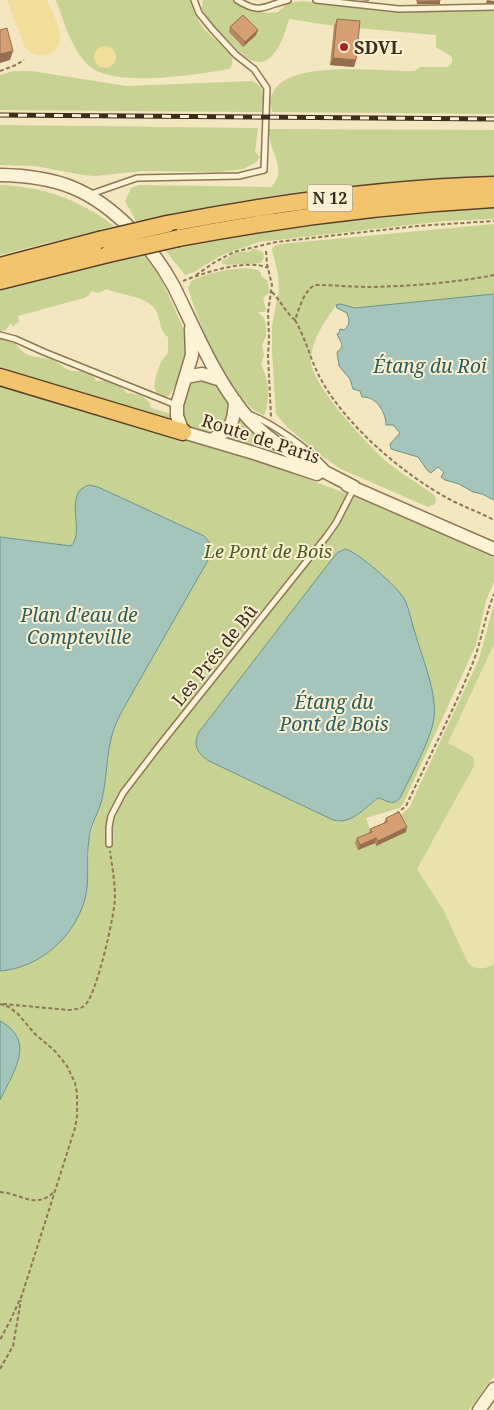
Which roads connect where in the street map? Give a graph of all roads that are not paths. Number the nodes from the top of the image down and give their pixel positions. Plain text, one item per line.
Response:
1 (194, 0) edge
2 (237, 0) edge
3 (288, 0) edge
4 (316, 0) edge
5 (494, 7) edge
6 (0, 175) edge
7 (494, 185) edge
8 (88, 194) junction
9 (494, 199) edge
10 (103, 247) junction
11 (0, 266) edge
12 (0, 281) edge
13 (190, 320) junction
14 (0, 335) edge
15 (0, 377) edge
16 (186, 377) junction
17 (221, 380) junction
18 (235, 401) junction
19 (177, 405) junction
20 (243, 412) junction
21 (183, 432) junction
22 (211, 440) junction
23 (332, 475) junction
24 (354, 487) junction
25 (494, 549) edge
26 (109, 844) road end
27 (494, 1389) edge
28 (479, 1410) edge

1 - 8 lane
2 - 3 lane
4 - 5 lane
6 - 8 street
7 - 10 highway, N 12, bridge
8 - 13 street
9 - 10 highway, N 12, bridge
10 - 11 highway, N 12
10 - 12 highway, N 12
13 - 16 street, Route de Paris
13 - 17 street, Route de Paris
14 - 19 lane
15 - 21 highway
16 - 17 street
16 - 19 street, Route de Paris
17 - 18 street, Route de Paris
18 - 20 street, Route de Paris
18 - 22 street
19 - 21 street, Route de Paris
20 - 23 street, Route de Paris
20 - 23 lane
21 - 22 street, Route de Paris
22 - 24 street, Route de Paris
23 - 24 street, Route de Paris
24 - 25 street, Route de Paris
24 - 26 lane, Les Prés de Bû
27 - 28 street

